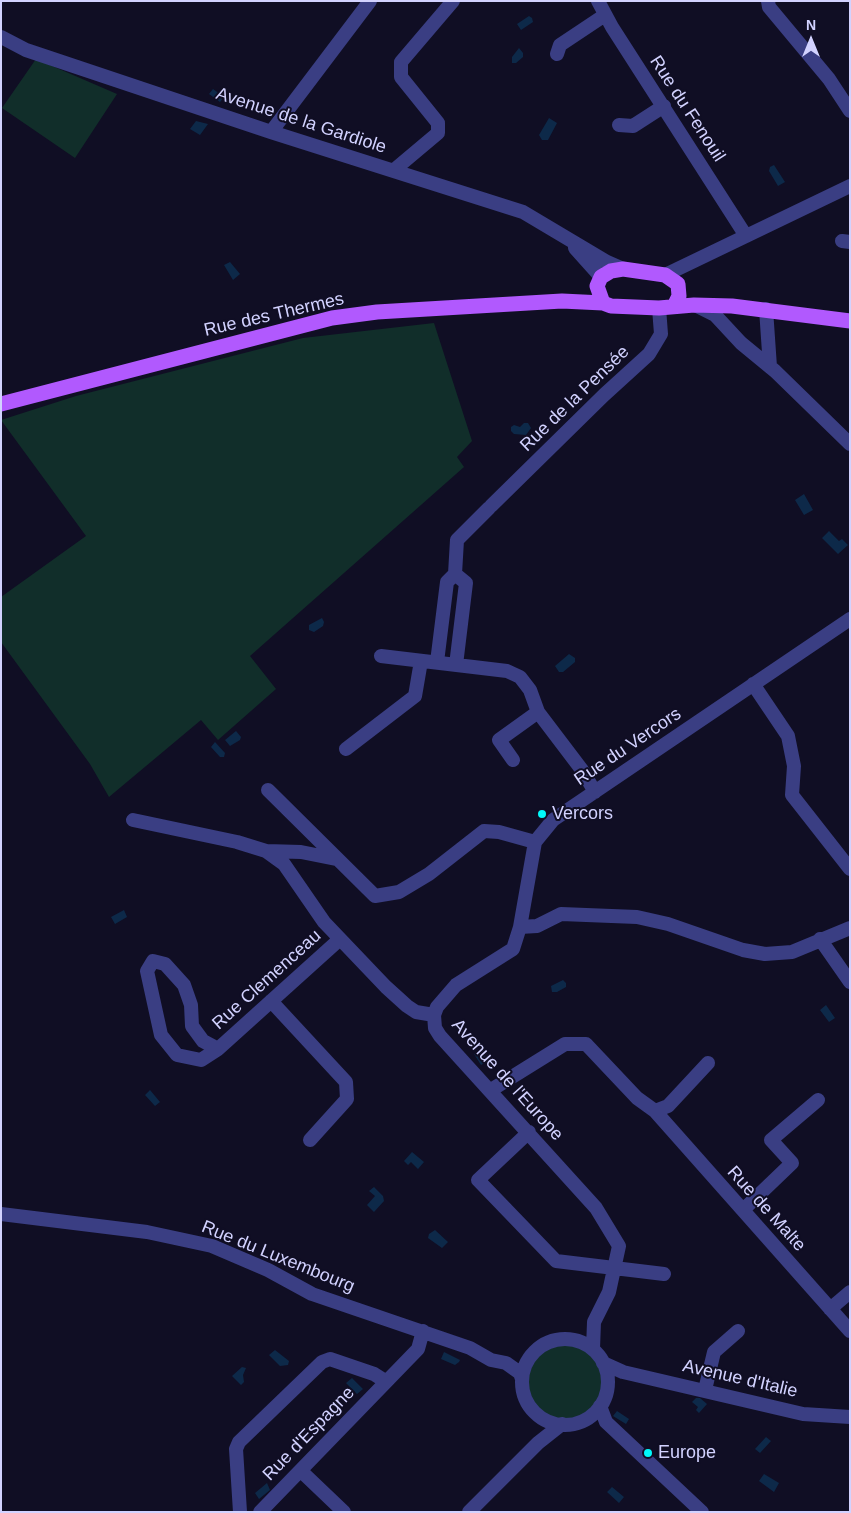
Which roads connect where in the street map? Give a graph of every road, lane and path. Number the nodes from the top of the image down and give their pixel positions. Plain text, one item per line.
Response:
1 (370, 1) edge
2 (452, 1) edge
3 (598, 1) edge
4 (768, 1) edge
5 (605, 15) junction
6 (1, 37) edge
7 (557, 54) dead end
8 (664, 106) junction
9 (850, 111) edge
10 (619, 125) dead end
11 (271, 132) junction
12 (394, 170) junction
13 (850, 186) edge
14 (561, 233) junction
15 (746, 236) junction
16 (690, 265) junction
17 (623, 268) junction
18 (665, 275) junction
19 (599, 282) junction
20 (673, 298) junction
21 (562, 301) junction
22 (603, 303) junction
23 (694, 305) junction
24 (766, 309) junction
25 (850, 321) edge
26 (770, 367) junction
27 (1, 404) edge
28 (850, 444) edge
29 (455, 574) junction
30 (850, 619) edge
31 (381, 656) dead end
32 (421, 661) junction
33 (438, 662) junction
34 (456, 665) junction
35 (753, 684) junction
36 (538, 712) junction
37 (346, 750) dead end
38 (513, 760) dead end
39 (268, 790) dead end
40 (595, 792) junction
41 (133, 820) dead end
42 (535, 842) junction
43 (266, 851) junction
44 (336, 858) junction
45 (850, 869) edge
46 (520, 927) junction
47 (850, 928) edge
48 (340, 939) junction
49 (820, 939) junction
50 (850, 982) edge
51 (271, 1001) junction
52 (434, 1015) junction
53 (218, 1049) junction
54 (708, 1063) dead end
55 (491, 1090) junction
56 (818, 1100) dead end
57 (654, 1111) junction
58 (529, 1132) junction
59 (310, 1140) dead end
60 (743, 1210) junction
61 (1, 1214) edge
62 (616, 1268) junction
63 (664, 1274) dead end
64 (850, 1292) edge
65 (830, 1309) junction
66 (594, 1322) junction
67 (423, 1331) junction
68 (738, 1331) dead end
69 (850, 1331) edge
70 (568, 1339) junction
71 (593, 1349) junction
72 (529, 1357) junction
73 (506, 1363) junction
74 (604, 1363) junction
75 (623, 1372) junction
76 (522, 1379) junction
77 (385, 1381) junction
78 (608, 1385) junction
79 (705, 1390) junction
80 (600, 1406) junction
81 (850, 1417) edge
82 (541, 1418) junction
83 (584, 1420) junction
84 (606, 1422) junction
85 (562, 1424) junction
86 (538, 1443) junction
87 (301, 1471) junction
88 (240, 1512) edge
89 (260, 1512) edge
90 (344, 1512) edge
91 (469, 1512) edge
92 (702, 1512) edge

1 - 11 street
2 - 12 street
3 - 5 street, Rue du Fenouil
4 - 9 street
5 - 7 street
5 - 8 street, Rue du Fenouil
6 - 11 street, Avenue de la Gardiole
8 - 10 street
8 - 15 street, Rue du Fenouil
11 - 12 street, Avenue de la Gardiole
12 - 14 street, Avenue de la Gardiole
13 - 15 street
14 - 17 street, Avenue de la Gardiole
14 - 19 street, Avenue de la Gardiole
15 - 16 street
16 - 18 street
16 - 20 street
17 - 18 main road
17 - 19 main road, Rue des Thermes
18 - 20 main road
19 - 21 main road, Rue des Thermes
19 - 22 main road
20 - 22 main road, Rue des Thermes
20 - 23 main road
20 - 29 street, Rue de la Pensée
21 - 22 main road, Rue des Thermes
21 - 27 main road, Rue des Thermes
23 - 24 main road
23 - 26 street
24 - 25 main road
24 - 26 street
26 - 28 street
29 - 33 street
29 - 34 street
30 - 35 street, Rue du Vercors
31 - 32 street
32 - 33 street
32 - 37 street
33 - 34 street
34 - 36 street
35 - 40 street, Rue du Vercors
35 - 45 street
36 - 38 street
36 - 40 street
39 - 44 street
40 - 42 street, Rue du Vercors
41 - 43 street
42 - 44 street
42 - 46 street, Rue du Vercors
43 - 44 street
43 - 48 street, Avenue de l'Europe
46 - 49 street
46 - 52 street, Rue du Vercors
47 - 49 street
48 - 51 street, Rue Clemenceau
48 - 52 street, Avenue de l'Europe
49 - 50 street
51 - 53 street, Rue Clemenceau
51 - 59 street
52 - 55 street, Avenue de l'Europe
53 - 53 street, Rue Clemenceau
54 - 57 street
55 - 57 street, Rue de Malte
55 - 58 street, Avenue de l'Europe
56 - 60 street
57 - 60 street, Rue de Malte
58 - 62 street, Avenue de l'Europe
58 - 62 street
60 - 65 street, Rue de Malte
61 - 67 street, Rue du Luxembourg
62 - 63 street
62 - 66 street, Avenue de l'Europe
64 - 65 street
65 - 69 street, Rue de Malte
66 - 70 street, Avenue de l'Europe
66 - 71 street, Avenue de l'Europe
67 - 73 street, Rue du Luxembourg
67 - 77 street, Rue d'Espagne
68 - 79 street
70 - 71 street
70 - 72 street
71 - 74 street
72 - 73 street
72 - 76 street
73 - 76 street, Rue du Luxembourg
74 - 75 street, Avenue d'Italie
74 - 78 street
75 - 78 street
75 - 79 street, Avenue d'Italie
76 - 82 street
77 - 87 street, Rue d'Espagne
77 - 88 street, Rue d'Espagne
78 - 80 street
79 - 81 street, Avenue d'Italie
80 - 83 street
80 - 84 street
82 - 85 street
82 - 86 street
83 - 84 street
83 - 85 street
84 - 92 street
85 - 86 street
86 - 91 street
87 - 89 street, Rue d'Espagne
87 - 90 street

